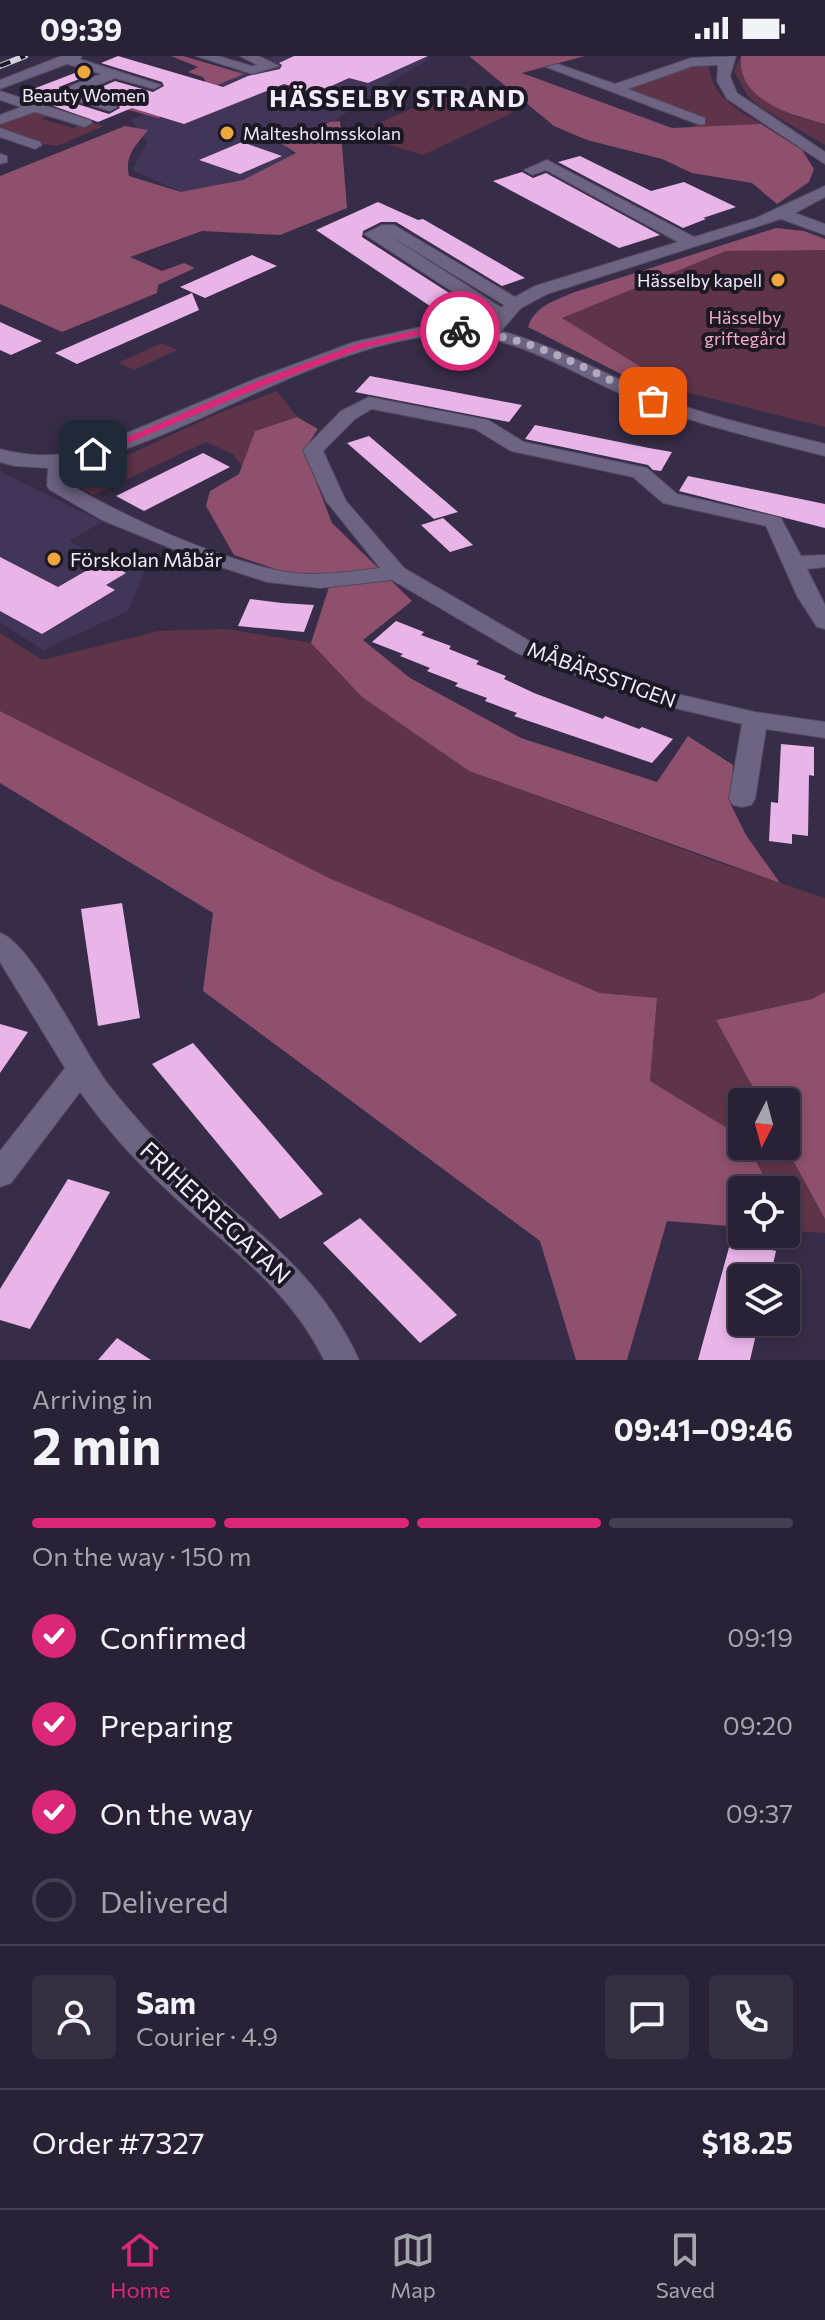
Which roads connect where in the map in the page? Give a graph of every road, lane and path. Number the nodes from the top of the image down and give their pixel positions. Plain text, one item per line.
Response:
1 (203, 56) edge
2 (247, 56) edge
3 (70, 58) edge
4 (728, 59) edge
5 (553, 67) dead end
6 (114, 74) junction
7 (0, 85) edge
8 (154, 85) dead end
9 (615, 89) junction
10 (0, 95) edge
11 (35, 107) junction
12 (110, 107) dead end
13 (0, 120) edge
14 (700, 121) dead end
15 (85, 123) dead end
16 (0, 132) edge
17 (35, 145) dead end
18 (825, 159) edge
19 (825, 191) edge
20 (782, 214) junction
21 (825, 230) edge
22 (685, 245) junction
23 (508, 310) junction
24 (489, 333) junction
25 (825, 450) edge
26 (0, 455) edge
27 (59, 462) junction
28 (825, 561) edge
29 (794, 563) junction
30 (396, 573) junction
31 (825, 622) edge
32 (755, 720) junction
33 (825, 730) edge
34 (742, 799) dead end
35 (0, 943) edge
36 (81, 1069) junction
37 (0, 1174) edge
38 (342, 1360) edge

1 - 2 street
3 - 6 street
3 - 7 street
4 - 9 street
4 - 18 street
5 - 9 street
6 - 8 street
6 - 12 street
9 - 14 street
10 - 11 street
11 - 13 street
11 - 15 street
16 - 17 street
19 - 20 street
20 - 21 street
20 - 22 street
22 - 22 street
22 - 23 street
23 - 23 street
23 - 24 street
24 - 25 street
24 - 27 street
26 - 27 street
27 - 30 street
28 - 29 street
29 - 30 street, MÅBÄRSSTIGEN
29 - 31 street, MÅBÄRSSTIGEN
30 - 32 street, MÅBÄRSSTIGEN
32 - 33 street, MÅBÄRSSTIGEN
32 - 34 street
35 - 36 street, FRIHERREGATAN
36 - 37 street
36 - 38 street, FRIHERREGATAN

